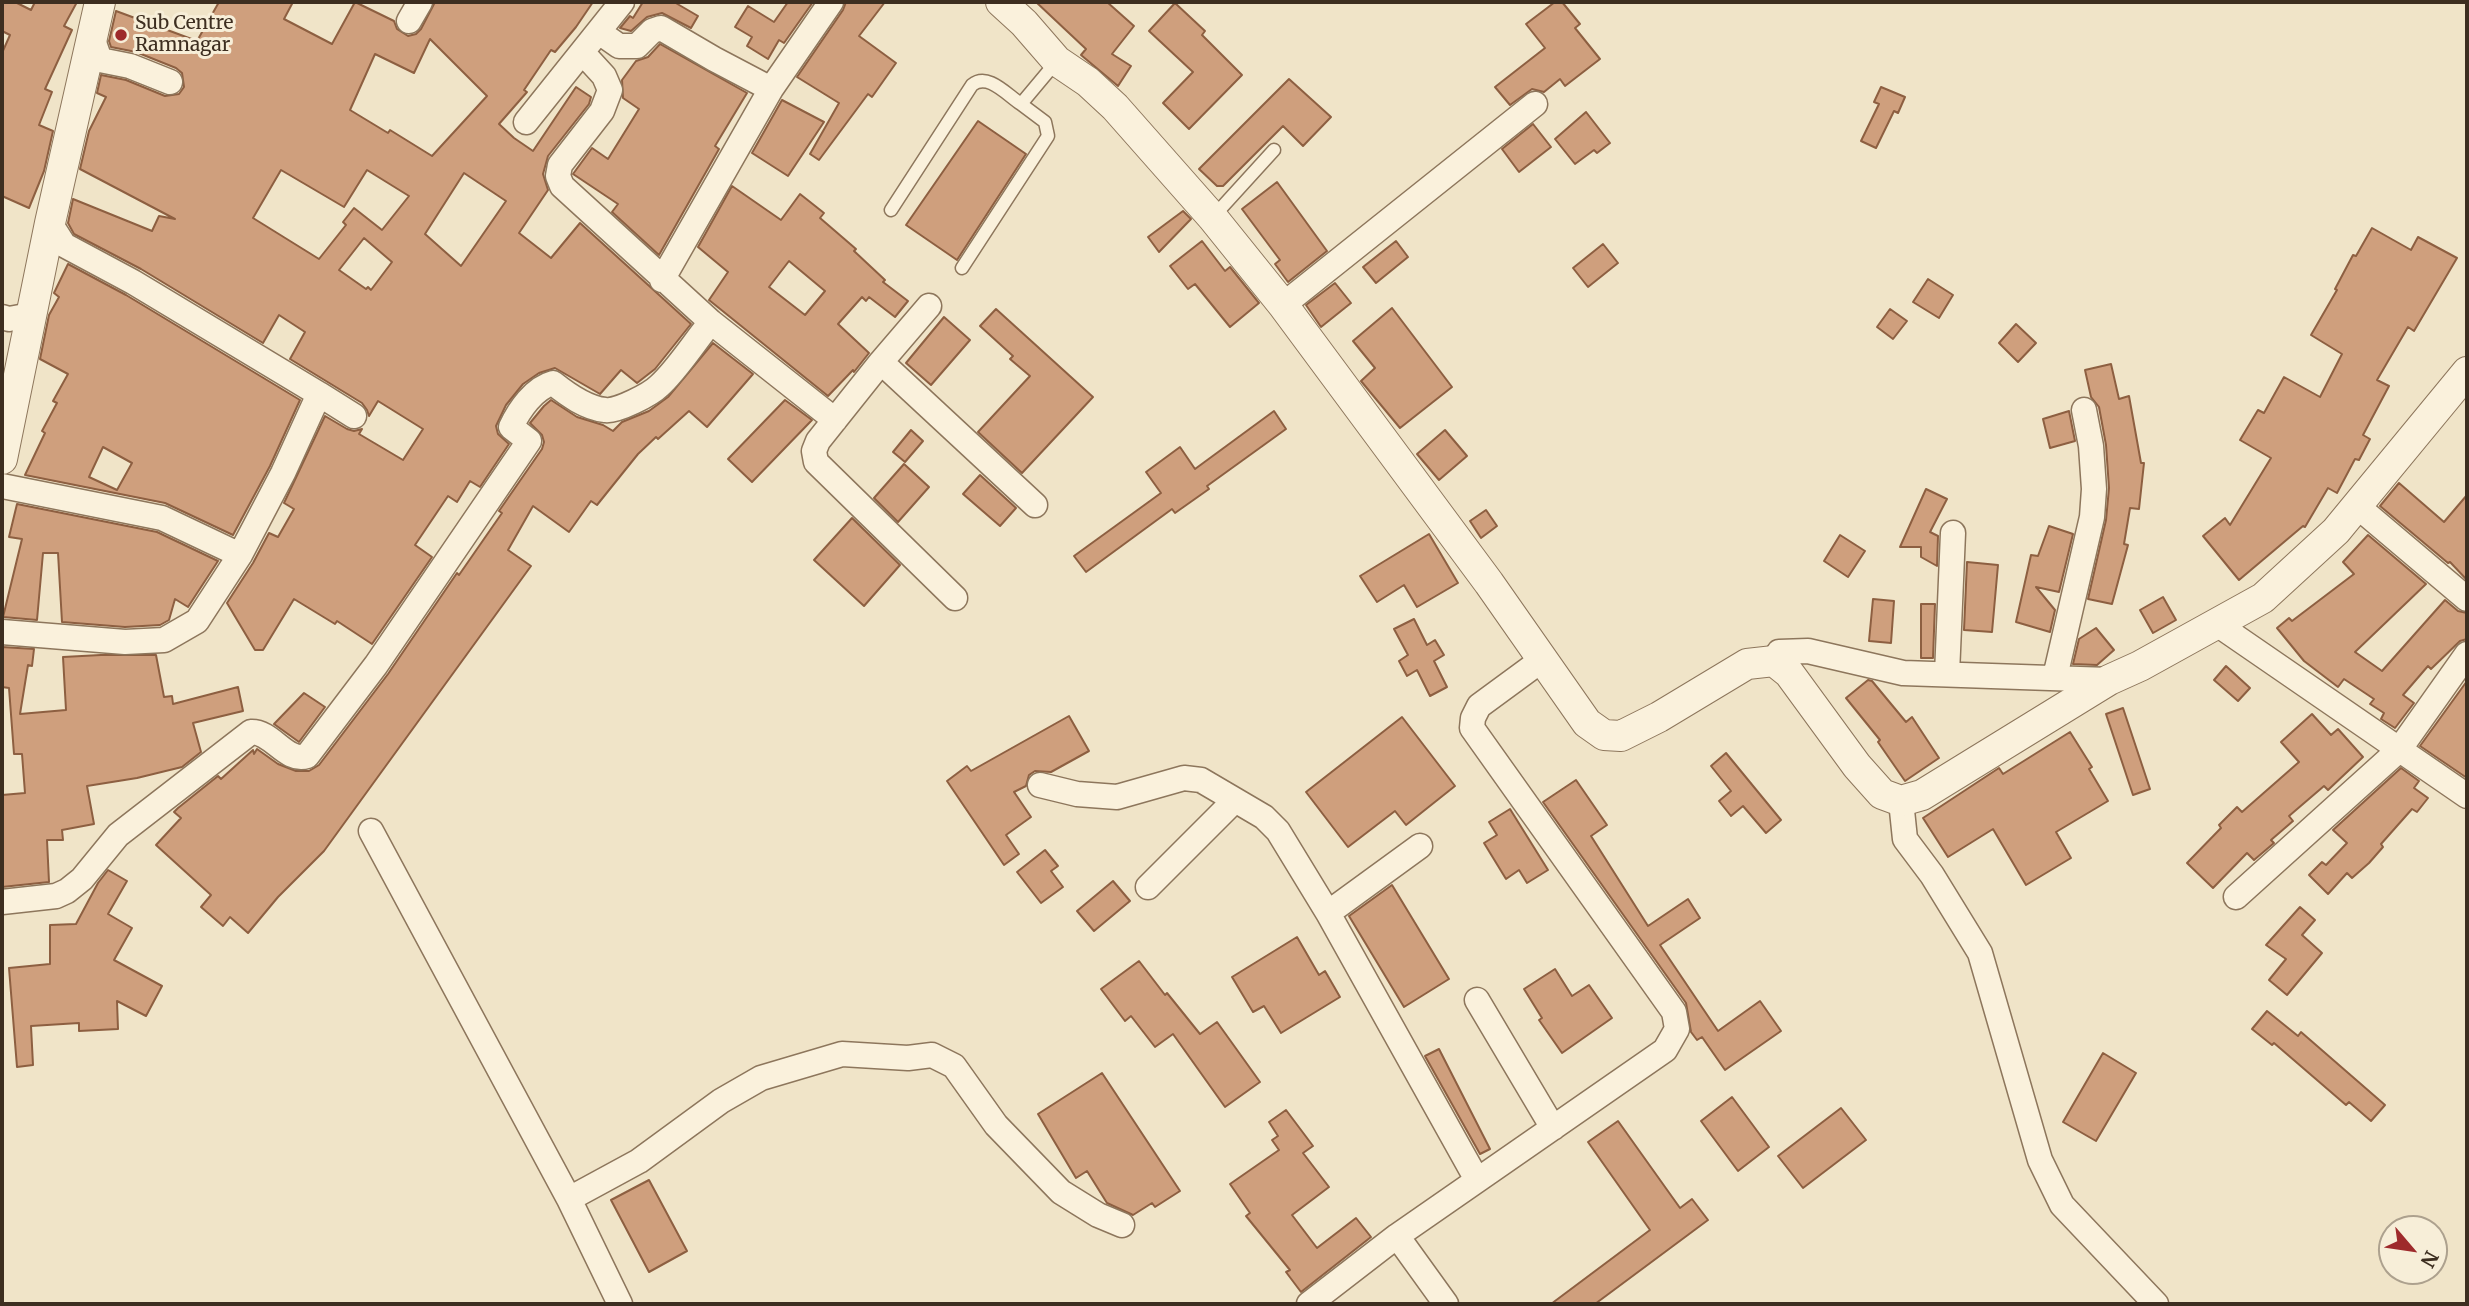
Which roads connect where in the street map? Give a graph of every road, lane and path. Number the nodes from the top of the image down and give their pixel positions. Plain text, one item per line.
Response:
1 (100, 2) edge
2 (622, 2) edge
3 (831, 2) edge
4 (1001, 2) edge
5 (599, 32) junction
6 (92, 37) junction
7 (582, 52) junction
8 (1057, 61) junction
9 (170, 82) dead end
10 (771, 89) junction
11 (1021, 104) junction
12 (1535, 104) dead end
13 (526, 122) dead end
14 (1274, 150) dead end
15 (891, 209) dead end
16 (1213, 218) junction
17 (50, 223) junction
18 (962, 268) dead end
19 (662, 280) junction
20 (1283, 305) junction
21 (929, 306) dead end
22 (31, 314) junction
23 (2, 317) edge
24 (711, 322) junction
25 (881, 362) junction
26 (2467, 372) edge
27 (319, 394) junction
28 (2084, 410) dead end
29 (354, 416) dead end
30 (835, 420) junction
31 (2, 459) edge
32 (2, 486) edge
33 (1035, 505) dead end
34 (2357, 506) junction
35 (1953, 533) dead end
36 (240, 555) junction
37 (955, 598) dead end
38 (2467, 599) edge
39 (2217, 624) junction
40 (2, 632) edge
41 (2467, 654) edge
42 (1543, 659) junction
43 (1774, 661) junction
44 (1947, 674) junction
45 (2055, 677) junction
46 (2109, 680) junction
47 (2399, 750) junction
48 (1040, 785) dead end
49 (2467, 796) edge
50 (1234, 801) junction
51 (1901, 802) junction
52 (371, 831) dead end
53 (1420, 846) dead end
54 (1147, 887) dead end
55 (2236, 897) dead end
56 (2, 902) edge
57 (1328, 913) junction
58 (1477, 1000) dead end
59 (1553, 1128) junction
60 (1477, 1180) junction
61 (569, 1199) junction
62 (1122, 1225) dead end
63 (1397, 1236) junction
64 (620, 1304) edge
65 (1309, 1304) edge
66 (1446, 1304) edge
67 (2156, 1304) edge

1 - 6 street
2 - 5 street
3 - 10 street
4 - 8 street
5 - 7 street
5 - 10 street
6 - 9 street
6 - 17 street
7 - 13 street
7 - 19 street
8 - 11 lane
8 - 16 street
10 - 19 street
11 - 15 lane
11 - 18 lane
12 - 20 street
14 - 16 lane
16 - 20 street
17 - 22 street
17 - 27 street
19 - 24 street
20 - 42 street
21 - 25 street
22 - 23 street
22 - 31 street
24 - 30 street
24 - 56 street
25 - 30 street
25 - 33 street
26 - 34 street
27 - 29 street
27 - 36 street
28 - 45 street
30 - 37 street
32 - 36 street
34 - 38 street
34 - 39 street
35 - 44 street
36 - 40 street
39 - 46 street
39 - 47 street
41 - 47 street
42 - 43 street
42 - 59 street
43 - 44 street
43 - 51 street
44 - 45 street
45 - 46 street
46 - 51 street
47 - 49 street
47 - 55 street
48 - 50 street
50 - 54 street
50 - 57 street
51 - 67 street
52 - 61 street
53 - 57 street
57 - 60 street
58 - 59 street
59 - 60 street
60 - 63 street
61 - 62 street
61 - 64 street
63 - 65 street
63 - 66 street

